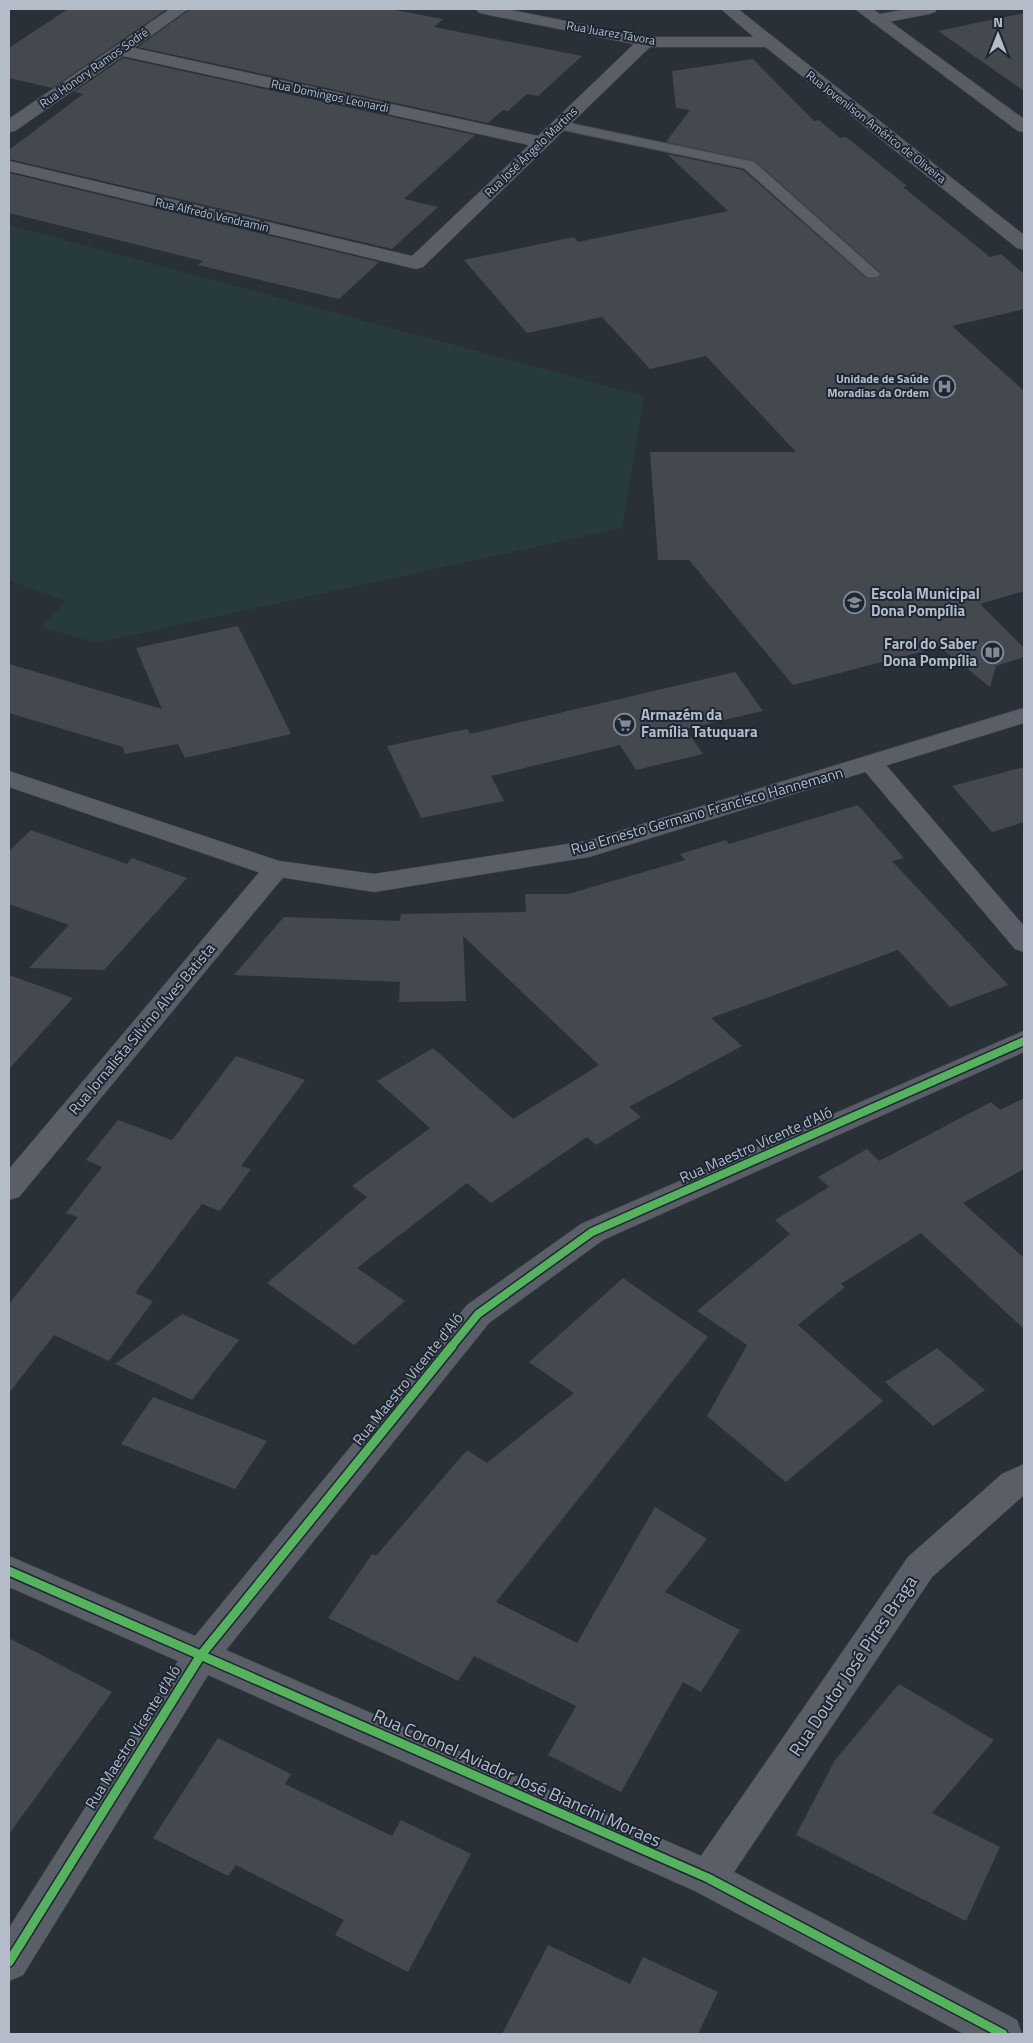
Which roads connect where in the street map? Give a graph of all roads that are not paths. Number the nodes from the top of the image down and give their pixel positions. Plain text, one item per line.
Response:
1 (180, 9) edge
2 (484, 9) edge
3 (729, 9) edge
4 (863, 9) edge
5 (929, 9) edge
6 (877, 19) junction
7 (646, 42) junction
8 (769, 42) junction
9 (120, 50) junction
10 (559, 126) junction
11 (9, 127) edge
12 (1024, 127) edge
13 (541, 142) junction
14 (9, 166) edge
15 (1024, 244) edge
16 (416, 263) joint
17 (872, 274) dead end
18 (1024, 716) edge
19 (871, 763) junction
20 (9, 779) edge
21 (276, 869) junction
22 (1024, 943) edge
23 (1024, 1041) edge
24 (9, 1189) edge
25 (1024, 1478) edge
26 (9, 1571) edge
27 (201, 1655) junction
28 (708, 1878) junction
29 (9, 1962) edge
30 (1003, 2034) edge

1 - 9 street, Rua Honory Ramos Sodré
2 - 7 street, Rua Juarez Távora
3 - 8 main road, Rua Jovenilson Américo de Oliveira
4 - 6 main road
5 - 6 street
6 - 12 main road
7 - 8 street, Rua Juarez Távora
7 - 10 street, Rua José Ângelo Martins
8 - 15 main road, Rua Jovenilson Américo de Oliveira
9 - 11 street, Rua Honory Ramos Sodré
9 - 13 street, Rua Domingos Leonardi
10 - 13 street, Rua José Ângelo Martins
10 - 17 lane
13 - 16 street, Rua José Ângelo Martins
14 - 16 street, Rua Alfredo Vendramin
18 - 19 street, Rua Ernesto Germano Francisco Hannemann
19 - 21 street, Rua Ernesto Germano Francisco Hannemann
19 - 22 street
20 - 21 street, Rua Ernesto Germano Francisco Hannemann
21 - 24 street, Rua Jornalista Silvino Alves Batista
23 - 27 street, Rua Maestro Vicente d'Aló
25 - 28 street, Rua Doutor José Pires Braga
26 - 27 street, Rua Coronel Aviador José Biancini Moraes
27 - 28 street, Rua Coronel Aviador José Biancini Moraes
27 - 29 street, Rua Maestro Vicente d'Aló
28 - 30 street, Rua Coronel Aviador José Biancini Moraes

